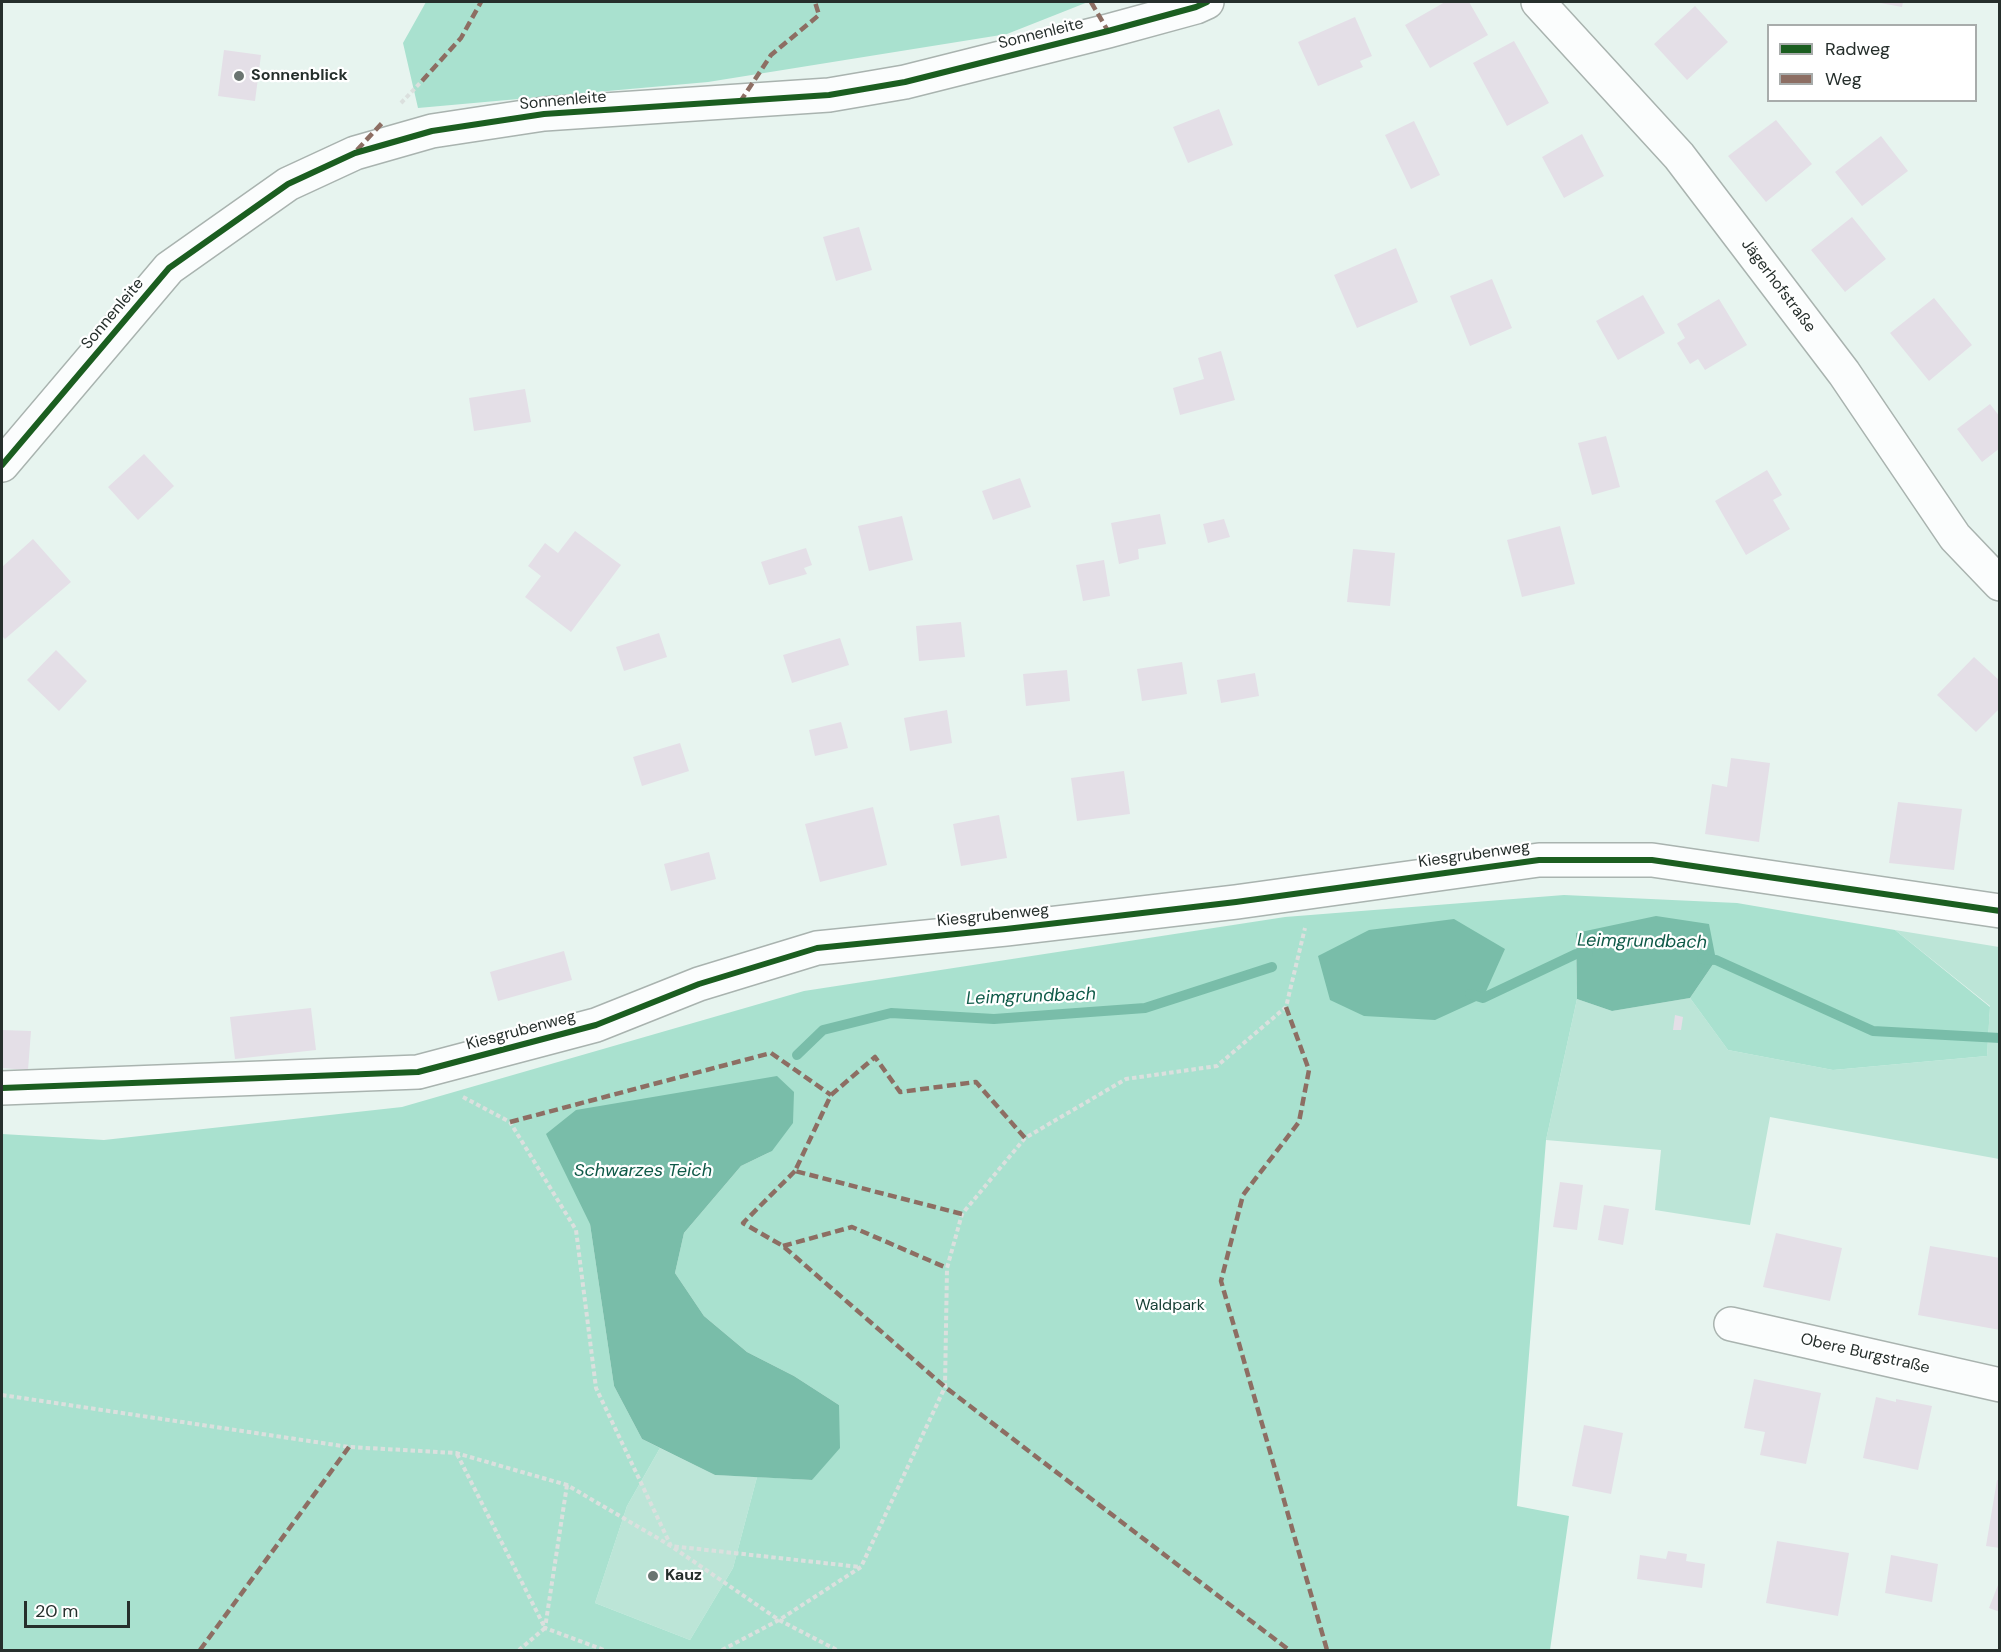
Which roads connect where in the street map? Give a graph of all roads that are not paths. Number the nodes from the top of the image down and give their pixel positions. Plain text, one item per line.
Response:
1 (1207, 2) edge
2 (1538, 2) edge
3 (2, 465) edge
4 (2000, 584) edge
5 (2000, 911) edge
6 (2, 1088) edge
7 (1731, 1324) dead end
8 (2000, 1385) edge

1 - 3 street, Sonnenleite
2 - 4 street, Jägerhofstraße
5 - 6 street, Kiesgrubenweg
7 - 8 street, Obere Burgstraße

